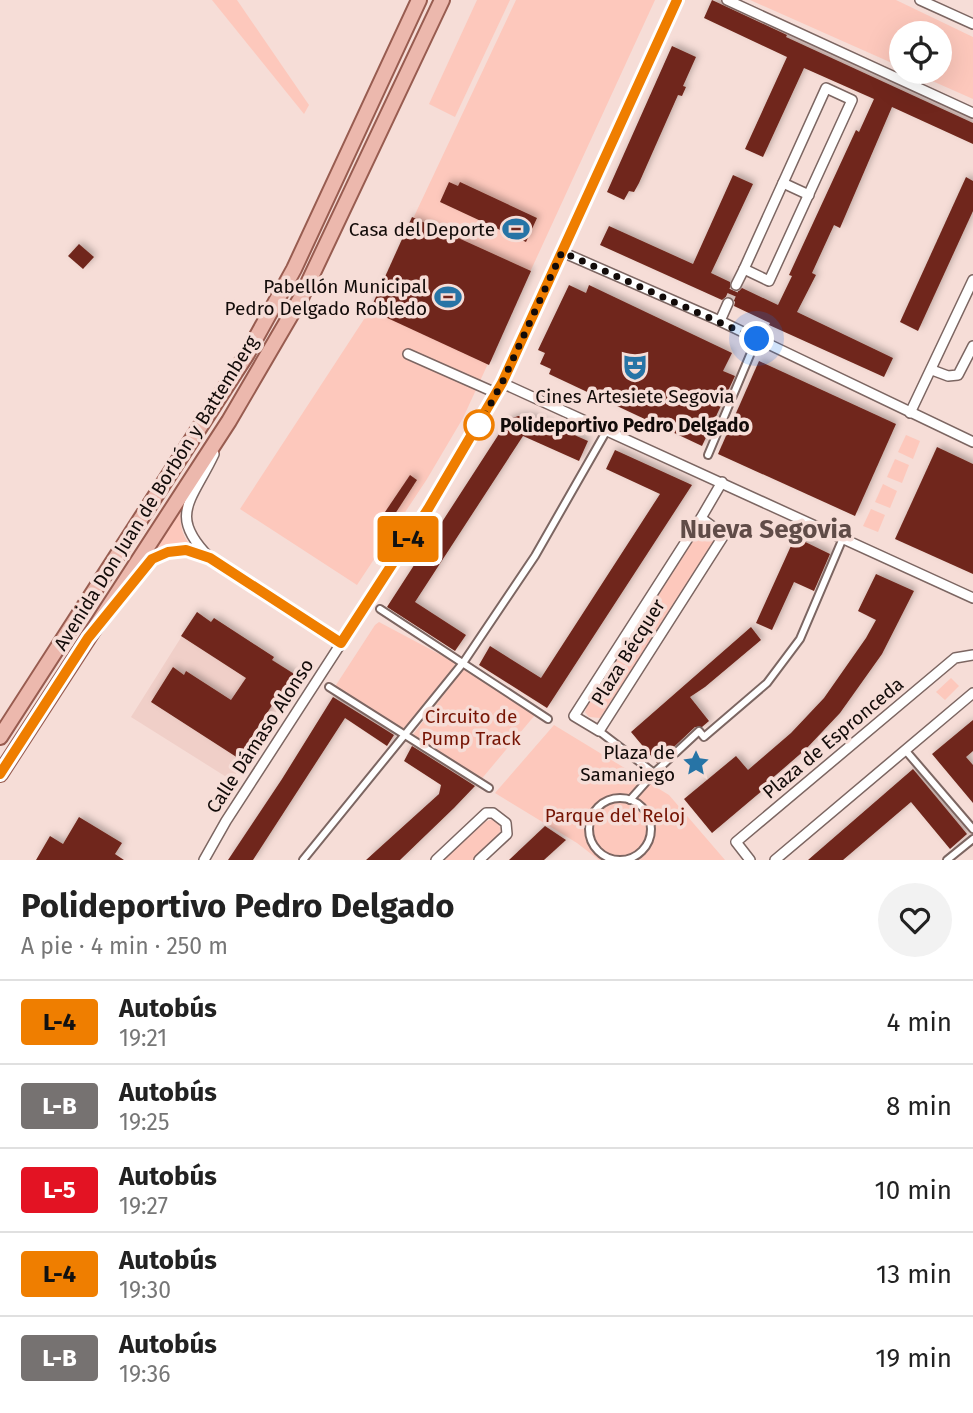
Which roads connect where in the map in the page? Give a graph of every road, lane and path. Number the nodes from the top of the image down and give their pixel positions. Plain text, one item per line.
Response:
1 (419, 0) edge
2 (442, 0) edge
3 (677, 0) edge
4 (727, 0) edge
5 (920, 0) edge
6 (973, 24) edge
7 (973, 113) edge
8 (783, 183) junction
9 (809, 195) junction
10 (562, 252) junction
11 (744, 270) junction
12 (973, 280) edge
13 (736, 285) tunnel mouth
14 (728, 303) tunnel mouth
15 (720, 321) junction
16 (973, 346) edge
17 (408, 354) dead end
18 (750, 355) dead end
19 (932, 370) junction
20 (502, 383) junction
21 (496, 393) junction
22 (910, 413) junction
23 (229, 421) junction
24 (607, 430) junction
25 (973, 442) edge
26 (708, 454) dead end
27 (722, 482) junction
28 (701, 518) junction
29 (843, 538) junction
30 (210, 558) junction
31 (973, 598) edge
32 (380, 609) dead end
33 (88, 638) junction
34 (341, 643) junction
35 (973, 655) edge
36 (463, 663) junction
37 (329, 687) dead end
38 (973, 693) edge
39 (548, 719) dead end
40 (599, 731) junction
41 (406, 734) junction
42 (0, 737) edge
43 (906, 751) junction
44 (0, 774) edge
45 (654, 774) junction
46 (489, 788) dead end
47 (630, 800) junction
48 (973, 830) edge
49 (973, 839) edge
50 (604, 858) edge
51 (204, 860) edge
52 (303, 860) edge
53 (436, 860) edge
54 (479, 860) edge
55 (750, 860) edge
56 (775, 860) edge
57 (947, 860) edge

1 - 42 main road, Avenida Don Juan de Borbón y Battemberg
2 - 23 main road, Avenida Don Juan de Borbón y Battemberg
3 - 10 street, Calle Dámaso Alonso
4 - 7 street
5 - 6 street
8 - 9 street
8 - 9 street
8 - 11 street
9 - 11 street
10 - 15 street
10 - 20 street, Calle Dámaso Alonso
11 - 13 street
12 - 19 street
14 - 15 street
15 - 22 street
16 - 19 street
17 - 21 street
18 - 26 street
19 - 22 street
20 - 21 street, Calle Dámaso Alonso
20 - 24 street
21 - 34 street, Calle Dámaso Alonso
22 - 25 street
23 - 30 street
23 - 33 main road, Avenida Don Juan de Borbón y Battemberg
24 - 27 street
24 - 36 street
27 - 28 street, Plaza Bécquer
27 - 29 street
28 - 40 street, Plaza Bécquer
28 - 40 street, Plaza Bécquer
29 - 31 street
29 - 45 street
30 - 33 street
30 - 34 street
32 - 36 street
33 - 44 main road, Avenida Don Juan de Borbón y Battemberg
34 - 51 street, Calle Dámaso Alonso
35 - 55 street, Plaza de Espronceda
36 - 39 street
36 - 41 street
37 - 41 street
38 - 43 street
40 - 45 street
41 - 46 street
41 - 52 street
43 - 48 street
43 - 56 street
45 - 47 street
47 - 50 street
47 - 50 street
49 - 57 street
53 - 54 street

